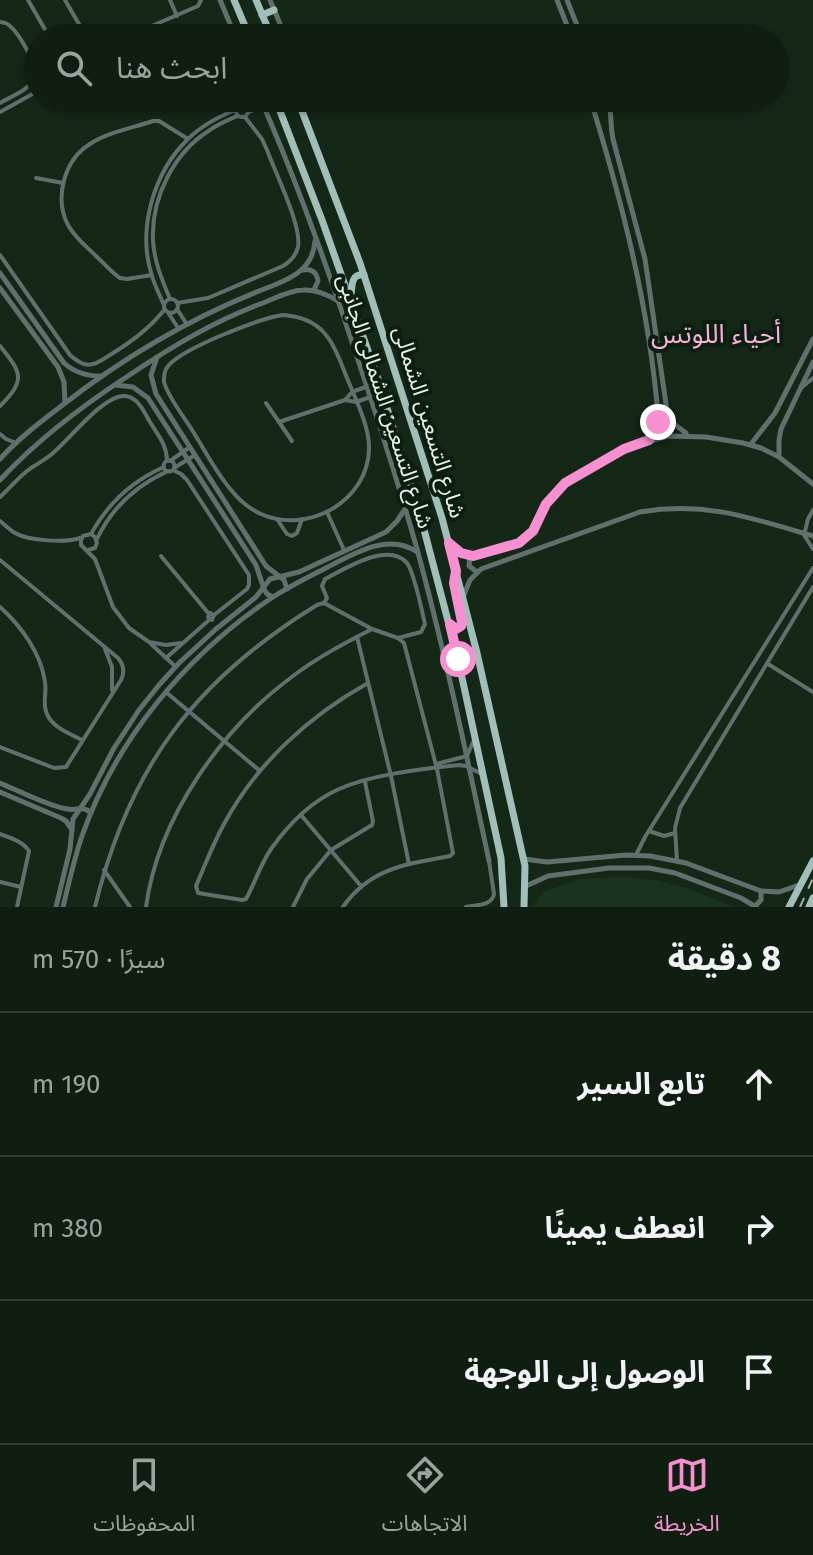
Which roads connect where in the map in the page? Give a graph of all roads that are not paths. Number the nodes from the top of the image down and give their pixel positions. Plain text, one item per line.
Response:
1 (28, 0) edge
2 (65, 0) edge
3 (170, 0) edge
4 (201, 0) edge
5 (220, 0) edge
6 (234, 0) edge
7 (256, 0) edge
8 (270, 0) edge
9 (557, 0) edge
10 (567, 0) edge
11 (274, 10) junction
12 (262, 15) junction
13 (177, 16) junction
14 (0, 22) edge
15 (42, 24) edge
16 (79, 24) edge
17 (158, 24) edge
18 (230, 24) edge
19 (244, 24) edge
20 (266, 24) edge
21 (280, 24) edge
22 (566, 24) edge
23 (576, 24) edge
24 (24, 46) edge
25 (24, 89) edge
26 (24, 99) edge
27 (0, 103) edge
28 (0, 112) edge
29 (250, 112) edge
30 (266, 112) edge
31 (281, 112) edge
32 (303, 112) edge
33 (595, 112) edge
34 (611, 112) edge
35 (236, 113) junction
36 (246, 114) junction
37 (597, 119) junction
38 (610, 123) junction
39 (188, 139) junction
40 (36, 178) dead end
41 (63, 183) junction
42 (322, 220) junction
43 (311, 224) junction
44 (315, 236) junction
45 (0, 255) edge
46 (303, 270) junction
47 (0, 273) edge
48 (152, 275) junction
49 (364, 275) junction
50 (0, 288) edge
51 (313, 290) junction
52 (170, 299) junction
53 (350, 300) junction
54 (338, 301) junction
55 (177, 306) junction
56 (166, 309) junction
57 (189, 322) junction
58 (178, 328) junction
59 (200, 331) junction
60 (170, 333) junction
61 (813, 339) edge
62 (176, 344) junction
63 (0, 346) edge
64 (157, 356) junction
65 (813, 362) edge
66 (68, 367) junction
67 (61, 372) junction
68 (101, 376) junction
69 (813, 378) edge
70 (379, 382) junction
71 (114, 385) junction
72 (367, 386) junction
73 (801, 388) junction
74 (352, 392) junction
75 (382, 393) junction
76 (370, 397) junction
77 (345, 400) junction
78 (356, 402) junction
79 (65, 403) junction
80 (266, 403) dead end
81 (0, 406) edge
82 (279, 422) junction
83 (0, 434) edge
84 (691, 435) junction
85 (649, 440) junction
86 (18, 441) junction
87 (292, 441) dead end
88 (751, 444) junction
89 (190, 447) junction
90 (31, 449) junction
91 (183, 452) junction
92 (195, 455) junction
93 (0, 457) edge
94 (779, 457) junction
95 (188, 459) junction
96 (212, 462) junction
97 (169, 466) junction
98 (204, 467) junction
99 (11, 468) junction
100 (219, 472) junction
101 (210, 477) junction
102 (0, 480) edge
103 (813, 484) edge
104 (0, 497) edge
105 (405, 508) junction
106 (813, 510) edge
107 (327, 512) junction
108 (277, 519) junction
109 (302, 519) junction
110 (0, 521) edge
111 (804, 533) junction
112 (91, 534) junction
113 (379, 536) junction
114 (813, 536) edge
115 (82, 538) junction
116 (97, 539) junction
117 (69, 541) junction
118 (449, 543) junction
119 (382, 544) junction
120 (96, 546) junction
121 (82, 547) junction
122 (813, 549) edge
123 (88, 550) junction
124 (344, 550) junction
125 (418, 552) junction
126 (161, 556) dead end
127 (470, 556) junction
128 (0, 560) edge
129 (98, 563) junction
130 (813, 568) edge
131 (456, 571) junction
132 (477, 572) junction
133 (279, 577) junction
134 (263, 586) junction
135 (813, 587) edge
136 (287, 589) junction
137 (273, 597) junction
138 (463, 600) junction
139 (324, 603) junction
140 (0, 607) edge
141 (211, 616) junction
142 (450, 624) junction
143 (372, 629) junction
144 (357, 637) junction
145 (398, 638) junction
146 (149, 642) junction
147 (767, 642) junction
148 (181, 643) junction
149 (166, 645) junction
150 (104, 646) junction
151 (777, 647) junction
152 (159, 651) junction
153 (173, 652) junction
154 (166, 658) junction
155 (182, 660) junction
156 (767, 663) junction
157 (176, 667) junction
158 (368, 683) junction
159 (166, 692) junction
160 (813, 692) edge
161 (111, 696) junction
162 (189, 711) junction
163 (475, 739) junction
164 (82, 740) junction
165 (225, 741) junction
166 (2, 748) edge
167 (467, 756) junction
168 (0, 757) edge
169 (469, 766) junction
170 (434, 767) junction
171 (260, 771) junction
172 (482, 774) junction
173 (391, 776) junction
174 (365, 781) junction
175 (0, 783) edge
176 (0, 792) edge
177 (80, 808) junction
178 (91, 814) junction
179 (301, 815) junction
180 (73, 831) junction
181 (649, 831) junction
182 (675, 833) junction
183 (0, 834) edge
184 (83, 834) junction
185 (331, 850) junction
186 (636, 855) junction
187 (501, 858) junction
188 (523, 859) junction
189 (489, 861) junction
190 (677, 861) junction
191 (813, 861) edge
192 (547, 862) junction
193 (409, 864) junction
194 (104, 870) junction
195 (548, 876) junction
196 (0, 882) edge
197 (799, 885) junction
198 (361, 886) junction
199 (526, 886) junction
200 (21, 887) junction
201 (761, 891) junction
202 (813, 898) edge
203 (17, 907) edge
204 (56, 907) edge
205 (63, 907) edge
206 (95, 907) edge
207 (130, 907) edge
208 (146, 907) edge
209 (293, 907) edge
210 (343, 907) edge
211 (466, 907) edge
212 (504, 907) edge
213 (524, 907) edge
214 (756, 907) edge
215 (789, 907) edge
216 (809, 907) edge

1 - 15 street
2 - 16 street
3 - 13 street
4 - 13 street
5 - 18 street
6 - 19 main road
7 - 12 main road
8 - 11 street
9 - 22 street
10 - 23 street
11 - 12 main road
11 - 21 street
12 - 20 main road
13 - 17 street
14 - 24 street
25 - 27 street
26 - 28 street
29 - 36 street
30 - 43 street, شارع التسعين الشمالى الجانبى
31 - 42 main road, شارع التسعين الشمالى
32 - 49 main road, شارع التسعين الشمالى
33 - 37 street
34 - 38 street
35 - 36 street
35 - 39 street
35 - 52 street
36 - 55 street
37 - 38 street
37 - 85 street
38 - 84 street
39 - 41 street
39 - 48 street
40 - 41 street
41 - 48 street
42 - 43 main road
42 - 53 main road, شارع التسعين الشمالى
43 - 44 street, شارع التسعين الشمالى الجانبى
44 - 46 street
44 - 54 street, شارع التسعين الشمالى الجانبى
45 - 56 street
46 - 51 street
46 - 57 street
47 - 66 street
48 - 56 street
49 - 53 main road
49 - 118 main road, شارع التسعين الشمالى
50 - 67 street
51 - 54 street
51 - 59 street
52 - 55 street
52 - 56 street
53 - 70 main road, شارع التسعين الشمالى
54 - 72 street, شارع التسعين الشمالى الجانبى
55 - 56 street
55 - 57 street
56 - 58 street
57 - 58 street
57 - 59 street
58 - 60 street
59 - 62 street
60 - 62 street
60 - 68 street
61 - 88 street
62 - 64 street
63 - 81 street
64 - 71 street
64 - 89 street
65 - 73 street
66 - 67 street
66 - 68 street
67 - 79 street
68 - 79 street
69 - 73 street
70 - 72 street
70 - 75 main road, شارع التسعين الشمالى
71 - 90 street
71 - 91 street
72 - 74 street
72 - 76 street, شارع التسعين الشمالى الجانبى
73 - 94 street
74 - 77 street
74 - 78 street
74 - 96 street
75 - 76 street
75 - 142 main road, شارع التسعين الشمالى
76 - 78 street
76 - 105 street, شارع التسعين الشمالى الجانبى
77 - 78 street
77 - 82 street
78 - 107 street
79 - 86 street
80 - 82 street
82 - 87 street
83 - 86 street
84 - 85 street
84 - 88 street
85 - 127 street
86 - 90 street
86 - 93 street
88 - 94 street
89 - 91 street
89 - 92 street
90 - 99 street
91 - 95 street
91 - 97 street
92 - 95 street
92 - 98 street
93 - 99 street
94 - 103 street
95 - 97 street
95 - 134 street
96 - 98 street
96 - 100 street
97 - 104 street
97 - 112 street
97 - 116 street
97 - 141 street
98 - 101 street
99 - 102 street
100 - 101 street
100 - 108 street
101 - 133 street
105 - 113 street
105 - 125 street, شارع التسعين الشمالى الجانبى
106 - 111 street
107 - 109 street
107 - 124 street
108 - 109 street
108 - 109 street
110 - 117 street
111 - 114 street
111 - 122 street
111 - 132 street
112 - 115 street
112 - 116 street
113 - 119 street
113 - 124 street
115 - 117 street
115 - 121 street
116 - 120 street
117 - 121 street
118 - 127 street
118 - 131 main road, شارع التسعين الشمالى
119 - 125 street
119 - 136 street
120 - 123 street
120 - 129 street
121 - 123 street
123 - 129 street
124 - 133 street
125 - 167 street, شارع التسعين الشمالى الجانبى
126 - 141 street
127 - 132 street
128 - 150 street
129 - 146 street
130 - 147 street
131 - 138 main road, شارع التسعين الشمالى
131 - 142 main road
132 - 138 street
133 - 134 street
133 - 136 street
134 - 137 street
134 - 155 street
135 - 151 street
136 - 137 street
137 - 159 street
138 - 188 main road, شارع التسعين الشمالى
139 - 143 street
139 - 145 street
139 - 162 street
140 - 164 street
141 - 148 street
142 - 163 main road, شارع التسعين الشمالى
143 - 144 street
143 - 145 street
144 - 158 street
144 - 165 street
145 - 170 street
146 - 149 street
146 - 152 street
147 - 151 street
147 - 181 street
148 - 149 street
148 - 153 street
149 - 152 street
149 - 153 street
150 - 161 street
150 - 161 street
151 - 156 street
152 - 154 street
153 - 154 street
153 - 155 street
154 - 157 street
155 - 157 street
156 - 160 street
156 - 182 street
157 - 177 street
158 - 171 street
158 - 173 street
159 - 162 street
159 - 178 street
161 - 164 street
162 - 165 street
162 - 194 street
163 - 167 street
163 - 172 main road, شارع التسعين الشمالى
164 - 166 street
165 - 171 street
165 - 208 street
166 - 168 street
167 - 169 street, شارع التسعين الشمالى الجانبى
167 - 170 street
169 - 170 street
169 - 172 street
169 - 189 street, شارع التسعين الشمالى الجانبى
170 - 173 street
170 - 193 street
171 - 179 street
172 - 187 main road, شارع التسعين الشمالى
173 - 174 street
173 - 193 street
174 - 179 street
174 - 185 street
175 - 177 street
176 - 180 street
177 - 178 street
177 - 180 street
178 - 184 street
179 - 185 street
180 - 184 street
180 - 204 street
181 - 182 street
181 - 186 street
182 - 190 street
183 - 200 street
184 - 205 street
185 - 198 street
185 - 209 street
186 - 190 street
186 - 192 street
187 - 189 main road
187 - 212 main road, شارع التسعين الشمالى
188 - 192 street
188 - 199 main road, شارع التسعين الشمالى
189 - 211 street
190 - 201 street
191 - 197 main road
192 - 195 street
193 - 198 street
194 - 206 street
194 - 207 street
195 - 199 street
195 - 214 street
196 - 200 street
197 - 201 street
197 - 215 main road
198 - 210 street
199 - 213 main road, شارع التسعين الشمالى
200 - 203 street
201 - 214 street
202 - 216 main road

